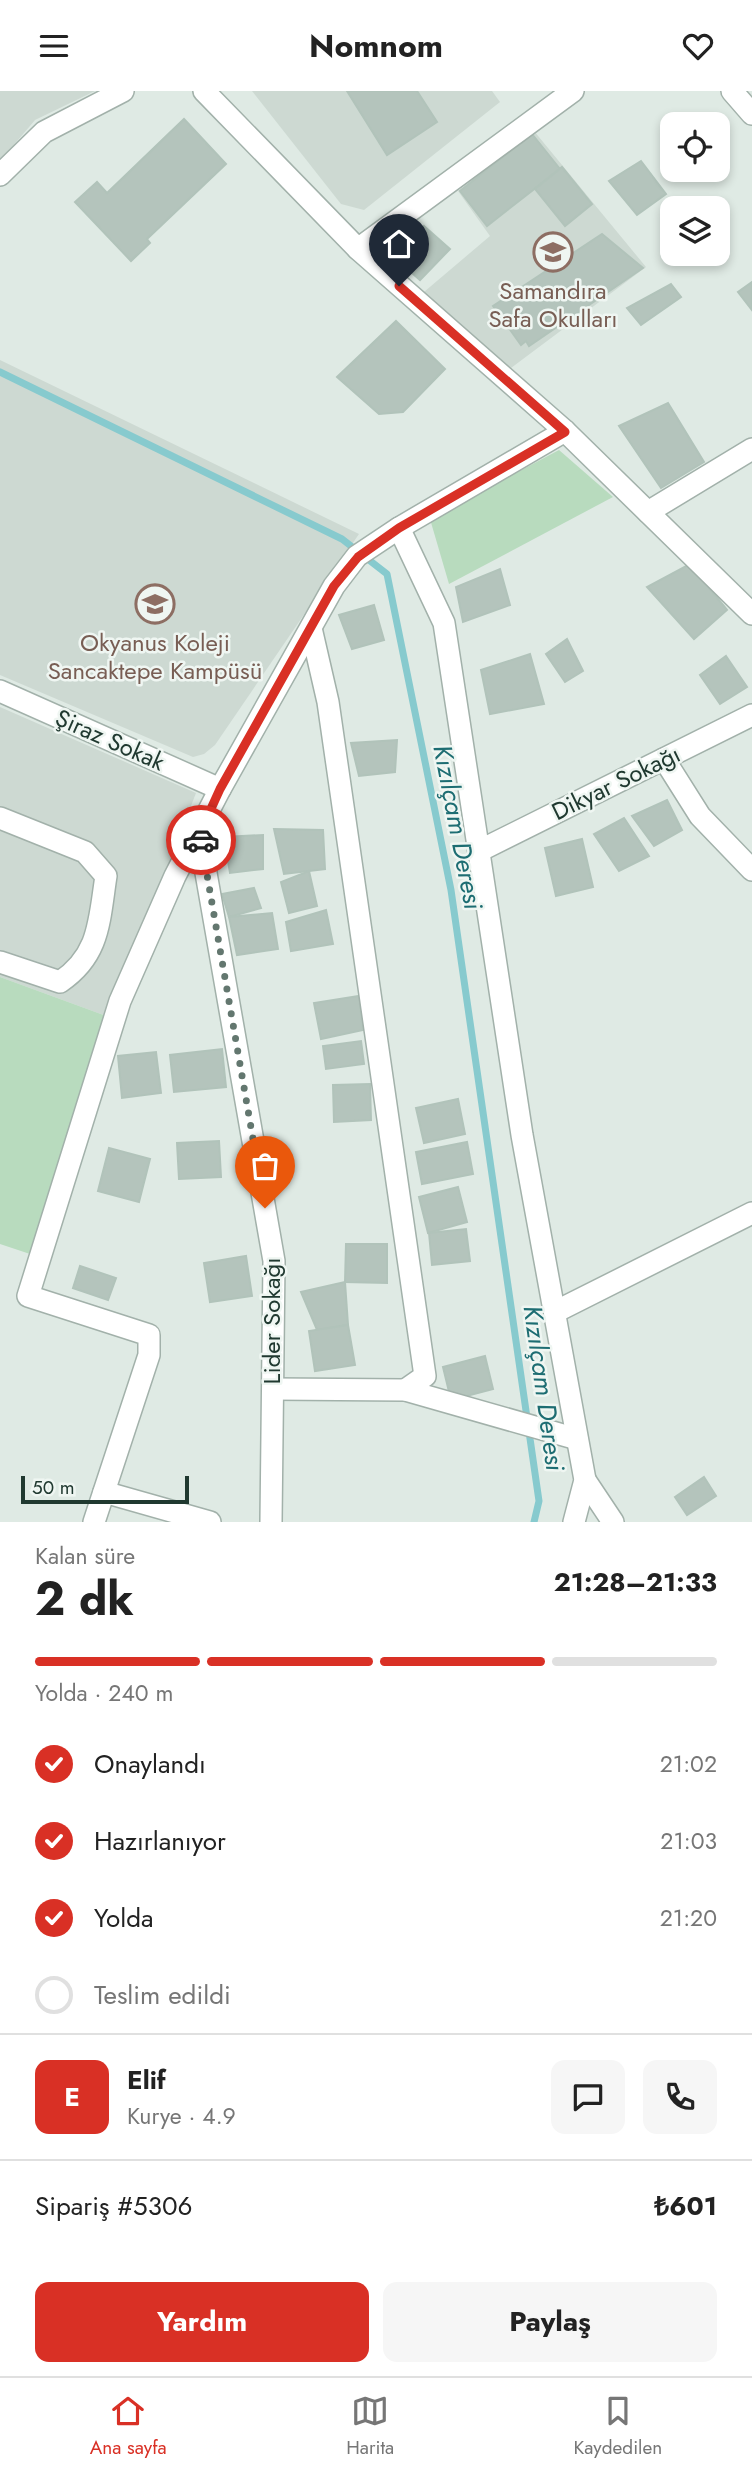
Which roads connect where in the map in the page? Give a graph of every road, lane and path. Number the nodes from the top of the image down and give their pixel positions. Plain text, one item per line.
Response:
1 (123, 91) edge
2 (204, 91) edge
3 (573, 91) edge
4 (732, 91) edge
5 (752, 114) edge
6 (0, 175) edge
7 (358, 249) junction
8 (565, 432) junction
9 (752, 449) edge
10 (648, 512) junction
11 (399, 528) junction
12 (752, 614) edge
13 (311, 628) junction
14 (0, 691) edge
15 (752, 715) edge
16 (664, 759) junction
17 (220, 789) junction
18 (0, 818) edge
19 (200, 833) junction
20 (479, 851) junction
21 (752, 870) edge
22 (0, 962) edge
23 (752, 1213) edge
24 (555, 1312) junction
25 (273, 1389) junction
26 (405, 1390) junction
27 (577, 1439) junction
28 (584, 1480) junction
29 (104, 1492) junction
30 (94, 1522) edge
31 (210, 1522) edge
32 (271, 1522) edge
33 (574, 1522) edge
34 (613, 1522) edge

1 - 6 street
2 - 7 street
3 - 7 street
4 - 5 street
7 - 8 street
8 - 10 street
8 - 11 street
9 - 10 street
10 - 12 street
11 - 13 street
11 - 20 street
13 - 17 street
13 - 26 street
14 - 17 street, Şiraz Sokak
15 - 16 street, Dikyar Sokağı
16 - 20 street, Dikyar Sokağı
16 - 21 street
17 - 19 street
18 - 22 street
19 - 25 street, Lider Sokağı
19 - 29 street
20 - 24 street
23 - 24 street
24 - 27 street
25 - 26 street
25 - 32 street, Lider Sokağı
26 - 27 street
27 - 28 street
28 - 33 street
28 - 34 street
29 - 30 street
29 - 31 street

